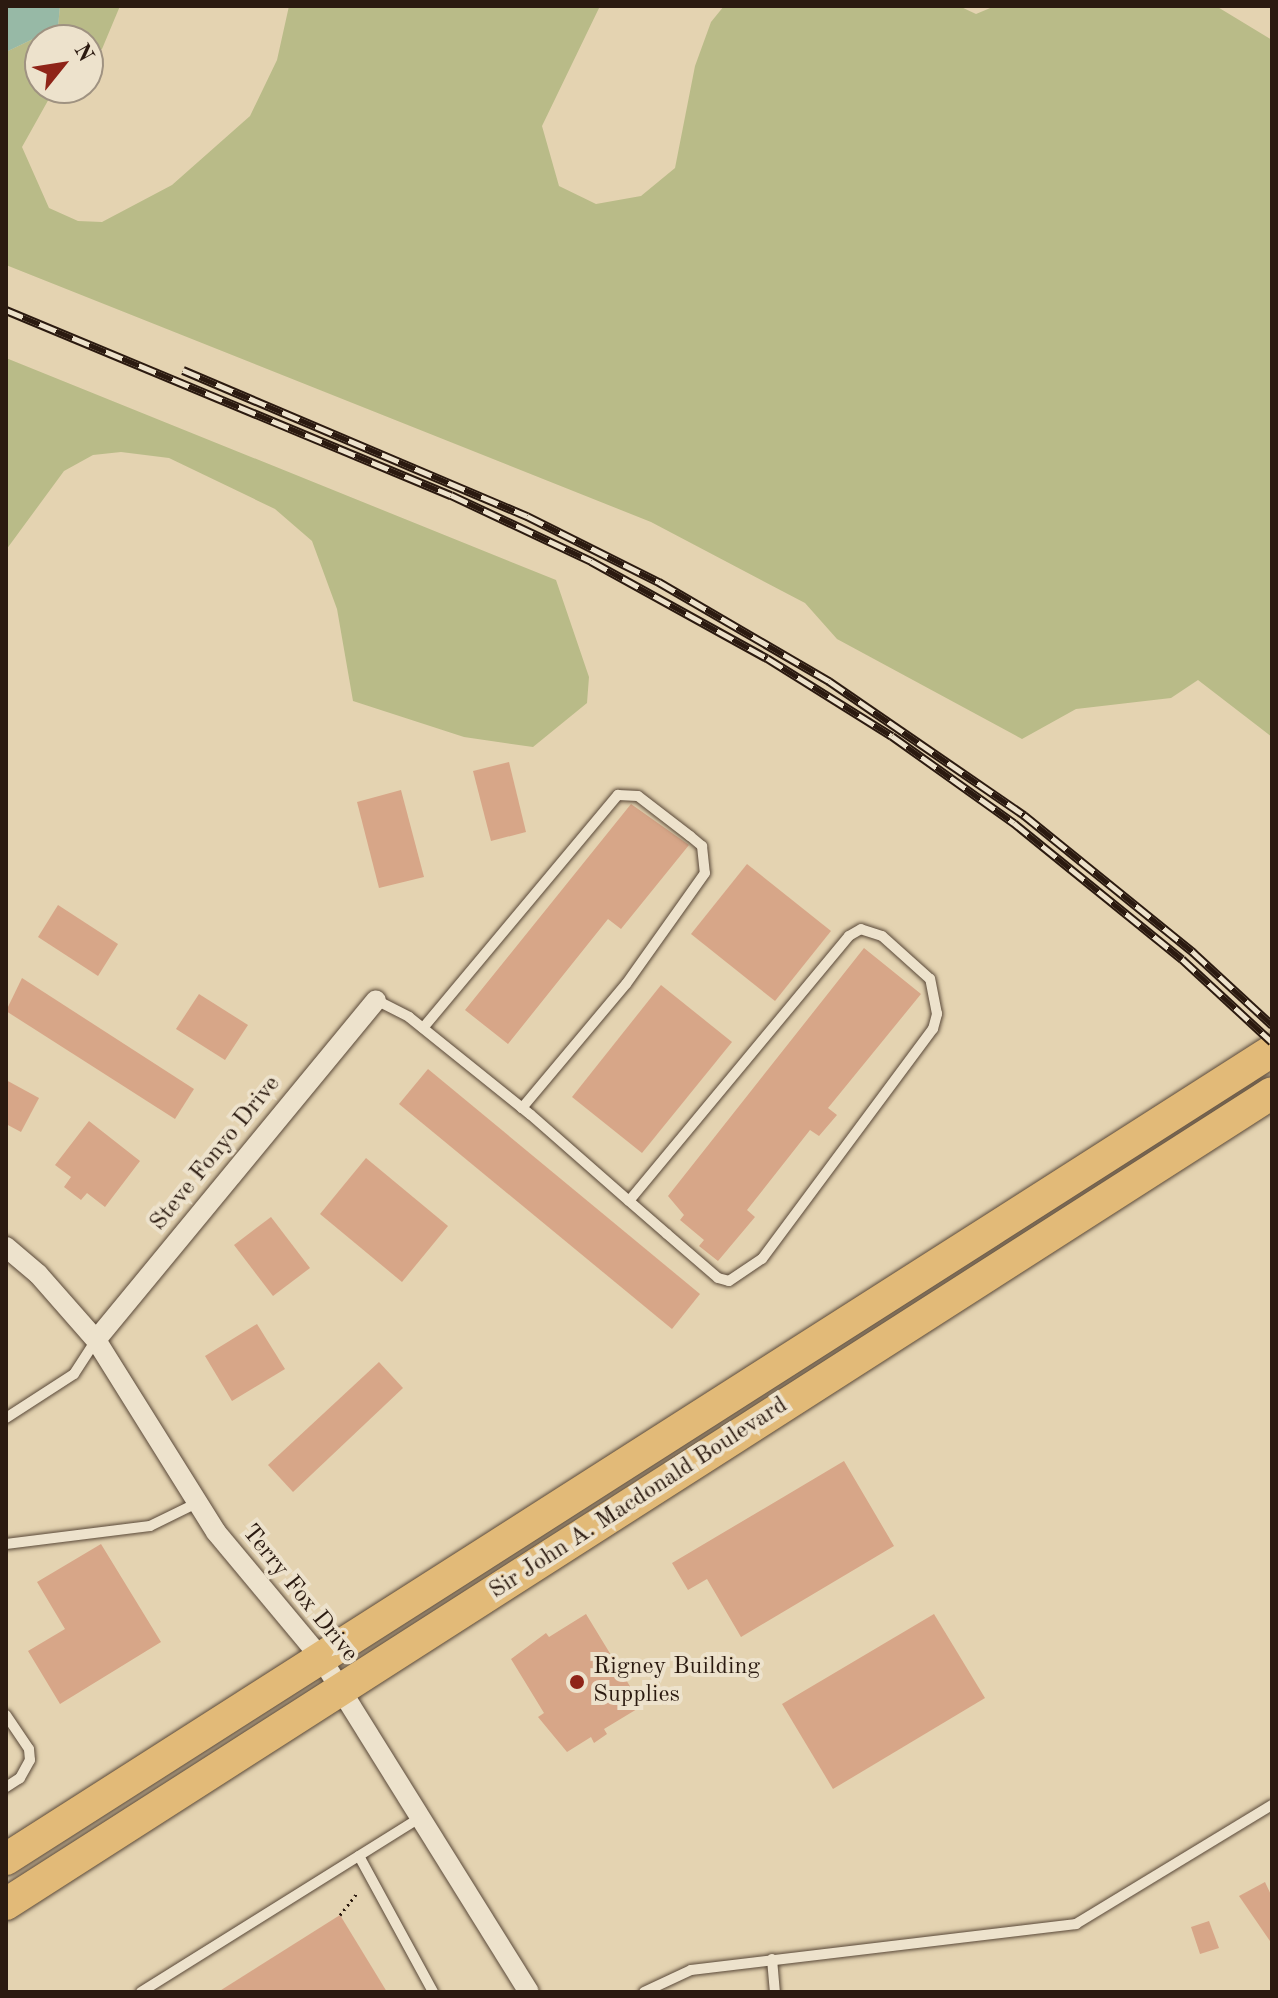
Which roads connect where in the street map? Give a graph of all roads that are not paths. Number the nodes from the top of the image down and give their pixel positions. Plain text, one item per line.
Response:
1 (376, 1000) joint
2 (423, 1028) junction
3 (1272, 1051) edge
4 (1272, 1093) edge
5 (522, 1108) junction
6 (629, 1201) junction
7 (6, 1247) edge
8 (96, 1340) junction
9 (6, 1418) edge
10 (197, 1503) junction
11 (6, 1544) edge
12 (321, 1658) junction
13 (342, 1690) junction
14 (6, 1715) edge
15 (6, 1787) edge
16 (1272, 1805) edge
17 (421, 1817) junction
18 (359, 1856) junction
19 (6, 1859) edge
20 (6, 1904) edge
21 (772, 1959) junction
22 (141, 1992) edge
23 (433, 1992) edge
24 (529, 1992) edge
25 (644, 1992) edge
26 (775, 1992) edge

1 - 2 lane
1 - 8 street, Steve Fonyo Drive
2 - 5 lane
2 - 5 lane
3 - 12 main road, Sir John A. Macdonald Boulevard
4 - 13 main road, Sir John A. Macdonald Boulevard
5 - 6 lane
6 - 6 lane
7 - 8 street, Terry Fox Drive
8 - 9 lane
8 - 10 street, Terry Fox Drive
10 - 11 lane
10 - 12 street, Terry Fox Drive
12 - 13 street, Terry Fox Drive
12 - 19 main road, Sir John A. Macdonald Boulevard
13 - 17 street, Terry Fox Drive
13 - 20 main road, Sir John A. Macdonald Boulevard
14 - 15 lane
16 - 21 lane
17 - 18 lane
17 - 24 street, Terry Fox Drive
18 - 22 lane
18 - 23 lane
21 - 25 lane
21 - 26 lane

